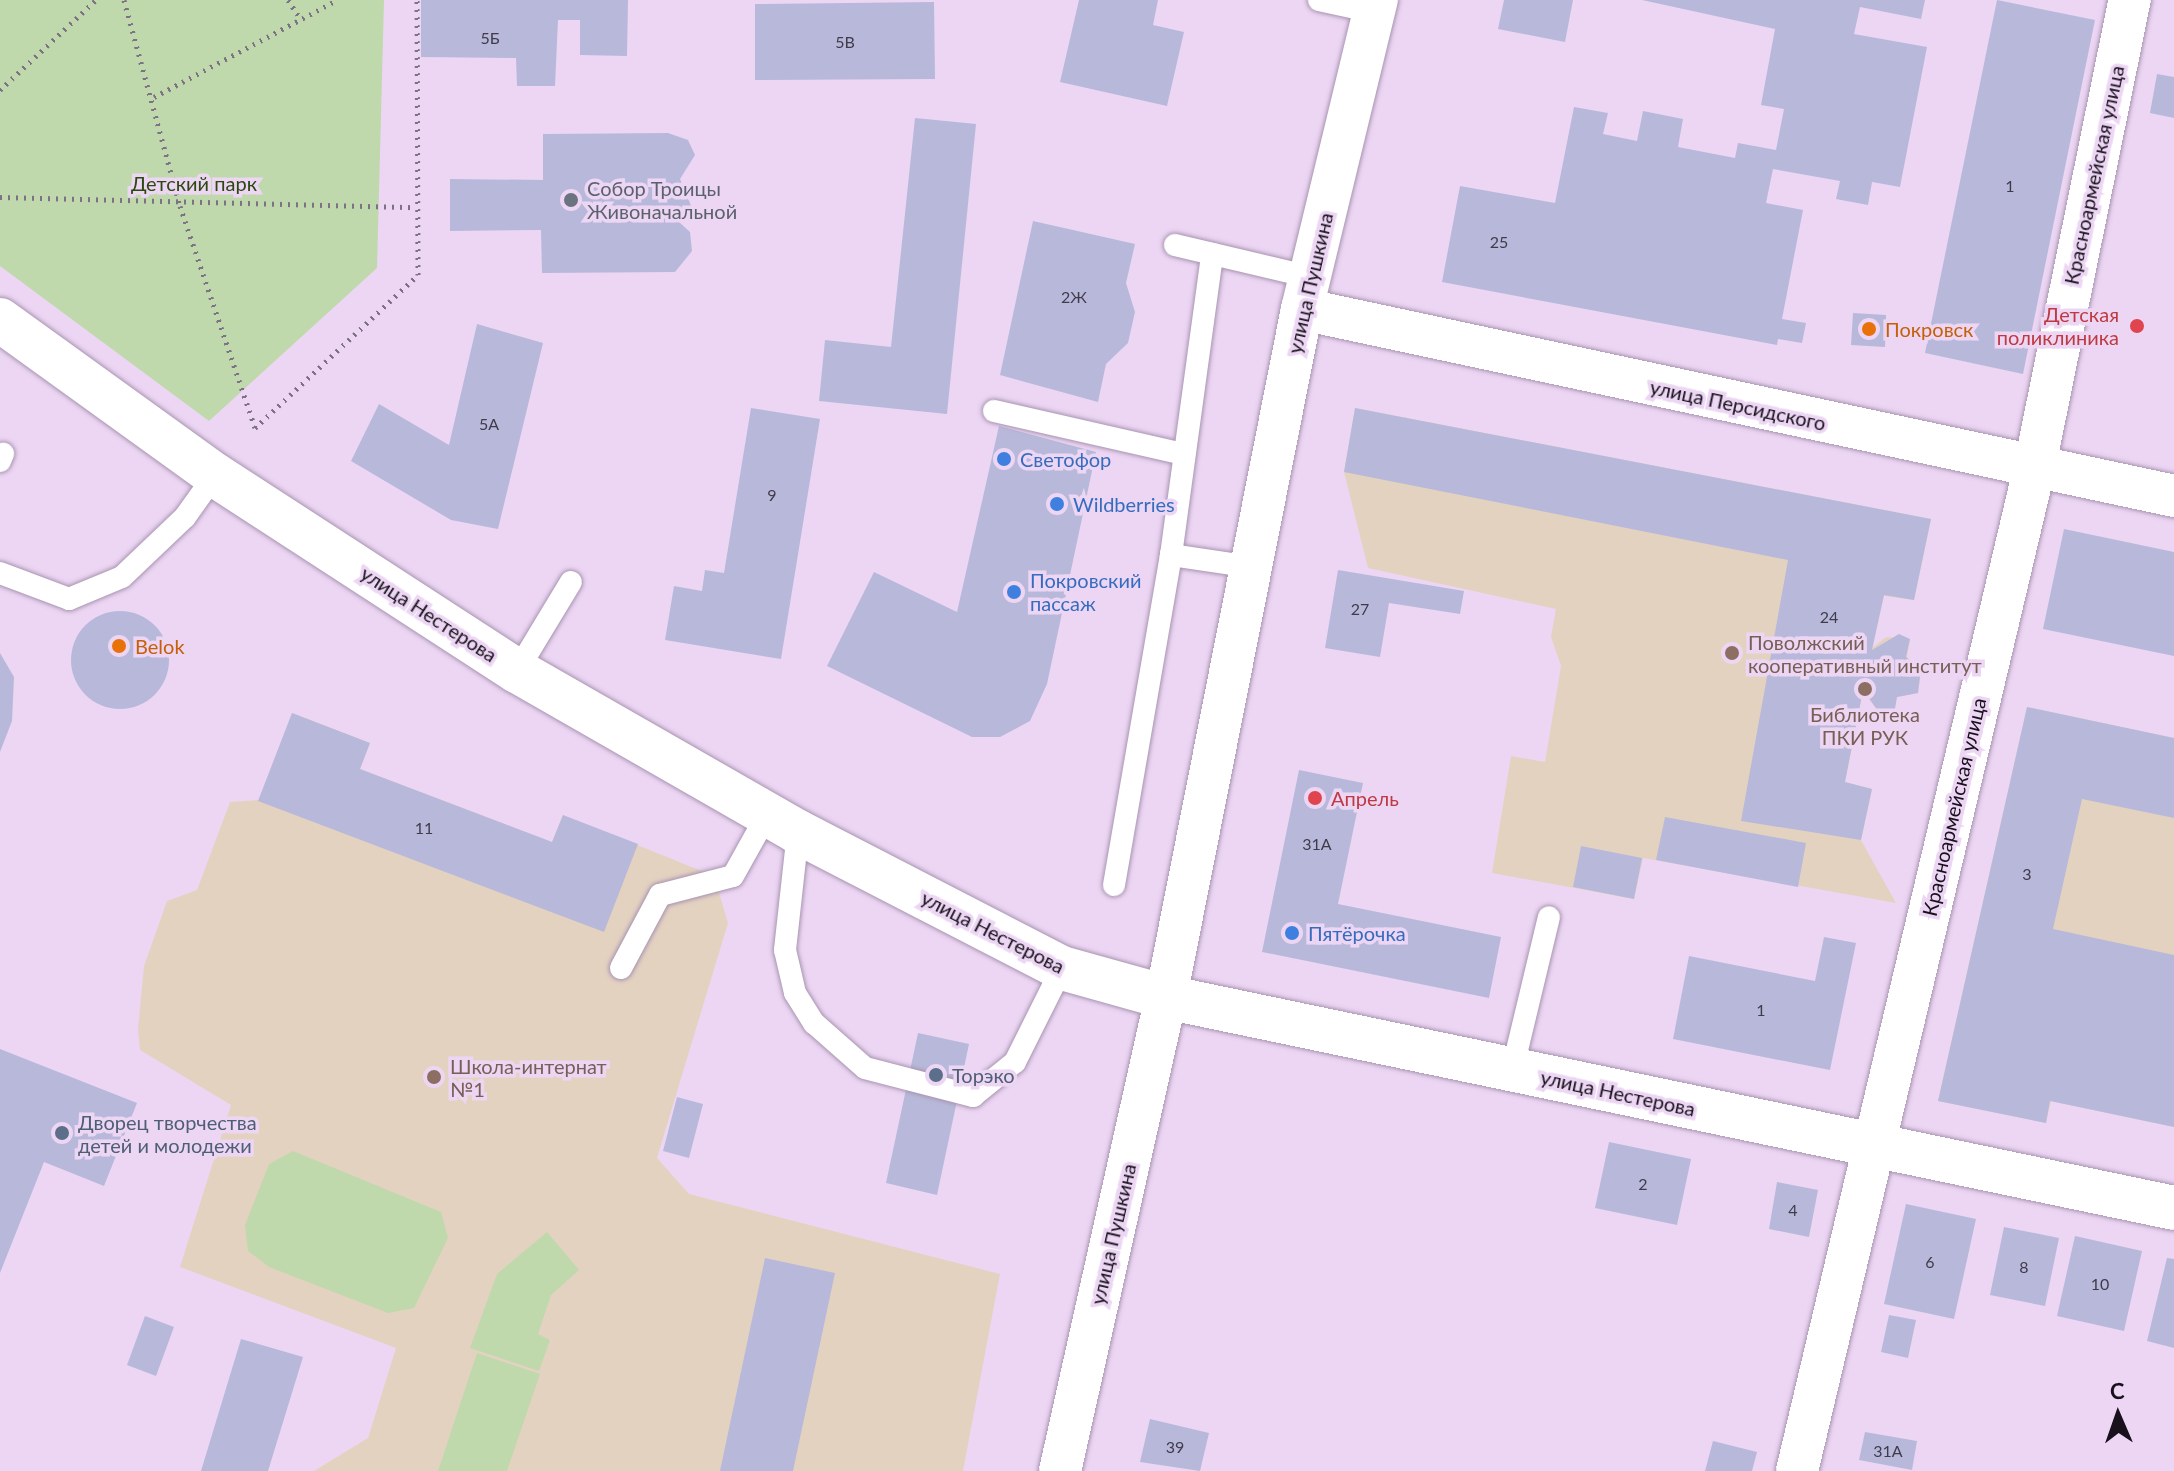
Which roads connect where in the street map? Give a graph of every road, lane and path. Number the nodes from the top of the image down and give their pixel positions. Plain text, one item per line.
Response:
1 (96, 0) edge
2 (124, 0) edge
3 (288, 0) edge
4 (337, 0) edge
5 (417, 0) edge
6 (1319, 0) edge
7 (2130, 0) edge
8 (1376, 6) edge
9 (301, 19) junction
10 (0, 90) edge
11 (154, 97) junction
12 (0, 197) edge
13 (180, 206) junction
14 (416, 207) junction
15 (1175, 245) dead end
16 (1212, 254) junction
17 (1306, 293) junction
18 (0, 320) edge
19 (994, 411) dead end
20 (1184, 454) junction
21 (2034, 470) junction
22 (215, 475) junction
23 (2174, 496) edge
24 (1171, 555) junction
25 (1252, 567) junction
26 (0, 573) edge
27 (571, 582) dead end
28 (517, 671) junction
29 (783, 823) junction
30 (1114, 885) dead end
31 (1549, 917) dead end
32 (621, 968) dead end
33 (1062, 968) junction
34 (1166, 997) junction
35 (1512, 1071) junction
36 (1873, 1147) junction
37 (2174, 1208) edge
38 (1060, 1471) edge
39 (1797, 1471) edge

1 - 10 path
2 - 11 path
3 - 9 path
4 - 9 path
5 - 14 path
6 - 8 lane
7 - 21 street, Красноармейская улица
8 - 17 street, улица Пушкина
9 - 11 path
11 - 13 path
12 - 13 path
13 - 14 path
13 - 14 path
15 - 16 lane
16 - 17 lane
16 - 20 lane
17 - 21 street, улица Персидского
17 - 25 street, улица Пушкина
18 - 22 main road, улица Нестерова
19 - 20 lane
20 - 24 lane
21 - 23 street, улица Персидского
21 - 36 street, Красноармейская улица
22 - 26 lane
22 - 28 main road, улица Нестерова
24 - 25 lane
24 - 30 lane
25 - 34 street, улица Пушкина
27 - 28 lane
28 - 29 main road, улица Нестерова
29 - 32 lane
29 - 33 main road, улица Нестерова
29 - 33 lane
31 - 35 lane
33 - 34 main road, улица Нестерова
34 - 35 main road, улица Нестерова
34 - 38 street, улица Пушкина
35 - 36 main road, улица Нестерова
36 - 37 main road, улица Нестерова
36 - 39 street, Красноармейская улица

